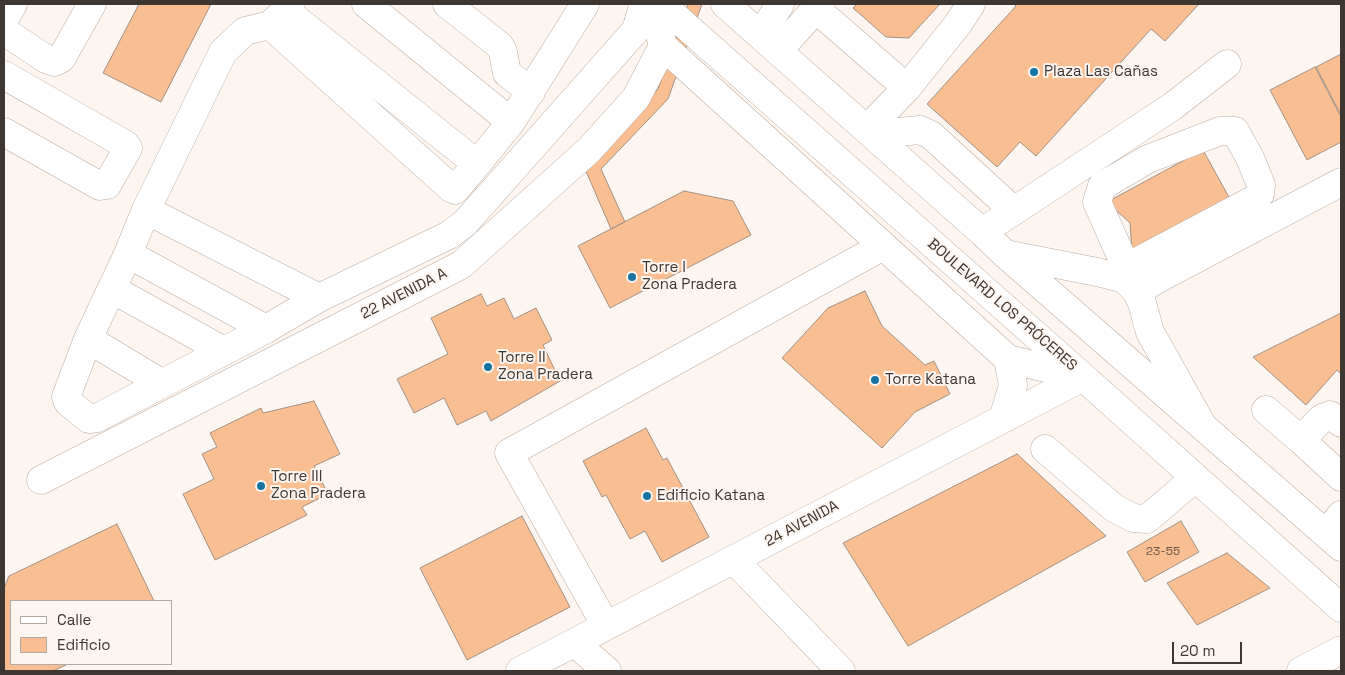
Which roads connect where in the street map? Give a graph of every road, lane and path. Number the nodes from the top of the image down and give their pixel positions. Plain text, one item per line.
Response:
1 (13, 4) edge
2 (92, 4) edge
3 (366, 4) edge
4 (447, 4) edge
5 (585, 4) edge
6 (644, 4) edge
7 (652, 4) edge
8 (661, 4) edge
9 (725, 4) edge
10 (780, 4) edge
11 (971, 4) edge
12 (818, 6) edge
13 (283, 13) edge
14 (4, 20) edge
15 (4, 31) edge
16 (770, 43) junction
17 (662, 46) junction
18 (1227, 64) dead end
19 (4, 75) edge
20 (907, 88) junction
21 (531, 92) junction
22 (511, 122) junction
23 (4, 132) edge
24 (875, 137) junction
25 (1341, 182) edge
26 (146, 210) junction
27 (1014, 211) junction
28 (982, 232) junction
29 (883, 246) junction
30 (128, 254) junction
31 (1005, 254) junction
32 (1144, 278) junction
33 (112, 289) junction
34 (319, 298) junction
35 (266, 329) junction
36 (88, 338) junction
37 (224, 351) junction
38 (1008, 359) junction
39 (1083, 377) junction
40 (161, 383) junction
41 (1266, 410) dead end
42 (1003, 419) junction
43 (1341, 423) edge
44 (1202, 425) junction
45 (1301, 440) junction
46 (1045, 448) dead end
47 (1341, 476) edge
48 (1195, 478) junction
49 (41, 480) dead end
50 (1336, 532) edge
51 (734, 560) junction
52 (1341, 608) edge
53 (606, 626) junction
54 (575, 643) junction
55 (1341, 650) edge
56 (520, 671) edge
57 (606, 671) edge
58 (841, 671) edge
59 (1301, 671) edge

1 - 14 main road
2 - 15 main road
3 - 22 main road
4 - 21 main road
5 - 21 main road
6 - 34 main road
7 - 17 main road
8 - 39 main road, BOULEVARD LOS PRÓCERES
9 - 16 main road
10 - 16 main road
11 - 20 main road
12 - 16 main road
12 - 20 main road
13 - 22 main road
13 - 26 main road
16 - 24 main road
17 - 29 main road
17 - 49 main road, 22 AVENIDA A
18 - 27 main road
19 - 23 main road
20 - 24 main road
21 - 22 main road
24 - 27 main road
24 - 28 main road
25 - 32 main road
26 - 30 main road
26 - 34 main road
27 - 28 main road
28 - 31 main road
29 - 38 main road
29 - 53 main road
30 - 33 main road
30 - 35 main road
31 - 32 main road
31 - 44 main road
32 - 32 main road
32 - 44 main road
33 - 36 main road
33 - 37 main road
34 - 35 main road
35 - 37 main road
36 - 40 main road
36 - 40 main road
37 - 40 main road
38 - 39 main road
38 - 42 main road
39 - 42 main road, 24 AVENIDA
39 - 48 main road, BOULEVARD LOS PRÓCERES
41 - 45 main road
42 - 51 main road, 24 AVENIDA
43 - 45 main road
44 - 50 main road
45 - 47 main road
46 - 48 main road
48 - 52 main road, BOULEVARD LOS PRÓCERES
51 - 53 main road, 24 AVENIDA
51 - 58 main road
53 - 54 main road, 24 AVENIDA
54 - 56 main road, 24 AVENIDA
54 - 57 main road
55 - 59 main road

